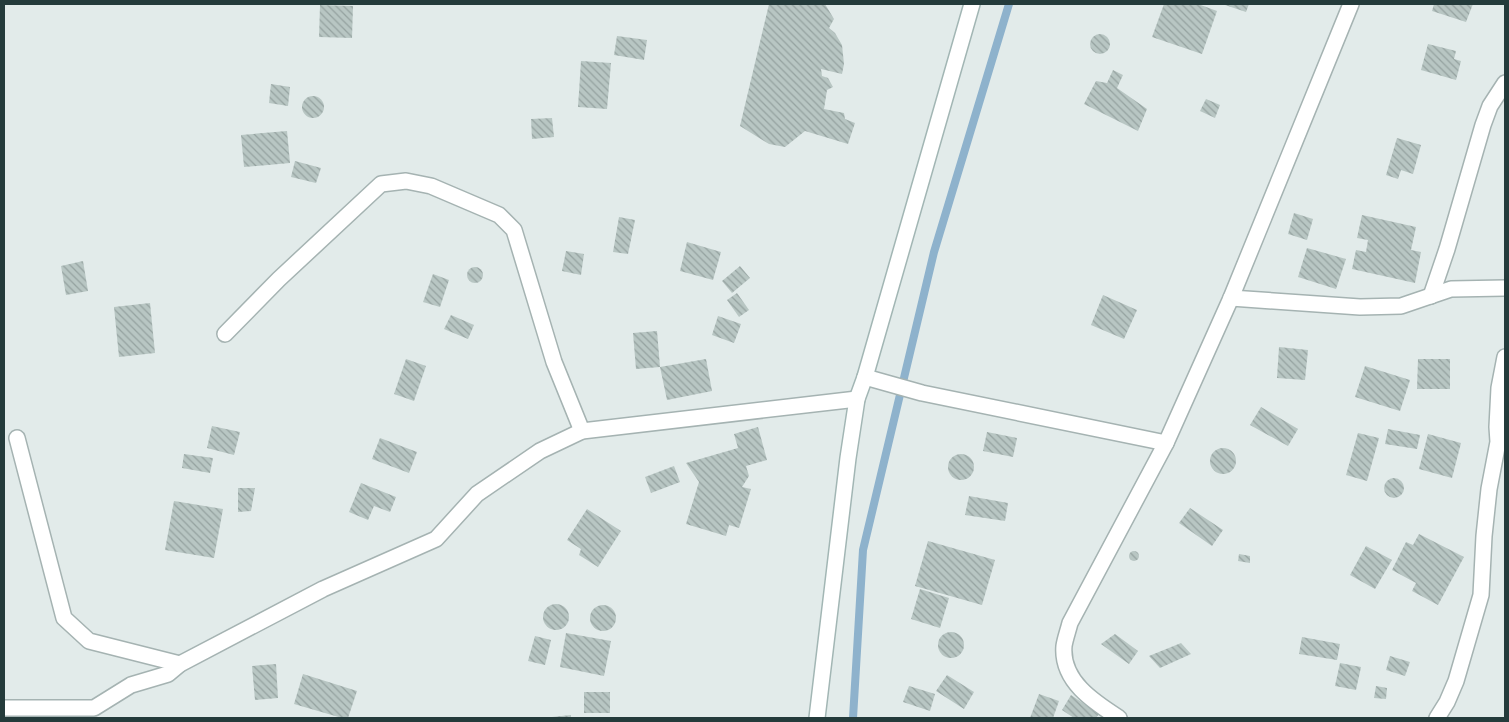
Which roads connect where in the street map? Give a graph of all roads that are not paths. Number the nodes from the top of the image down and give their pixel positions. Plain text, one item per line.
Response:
1 (972, 4) edge
2 (1351, 4) edge
3 (1505, 83) edge
4 (1505, 288) edge
5 (1432, 296) junction
6 (1230, 298) junction
7 (225, 334) dead end
8 (1505, 357) edge
9 (865, 377) junction
10 (857, 399) junction
11 (582, 431) junction
12 (16, 438) dead end
13 (1502, 442) edge
14 (1166, 443) junction
15 (180, 664) junction
16 (4, 708) edge
17 (816, 718) edge
18 (1119, 718) edge
19 (1437, 718) edge

1 - 9 street
2 - 6 street
3 - 5 street
4 - 5 street
5 - 6 street
6 - 14 street
7 - 11 street
8 - 13 street
9 - 10 street
9 - 14 street
10 - 11 street
10 - 17 street
11 - 15 street
12 - 15 street
13 - 19 street
14 - 18 street
15 - 16 street

